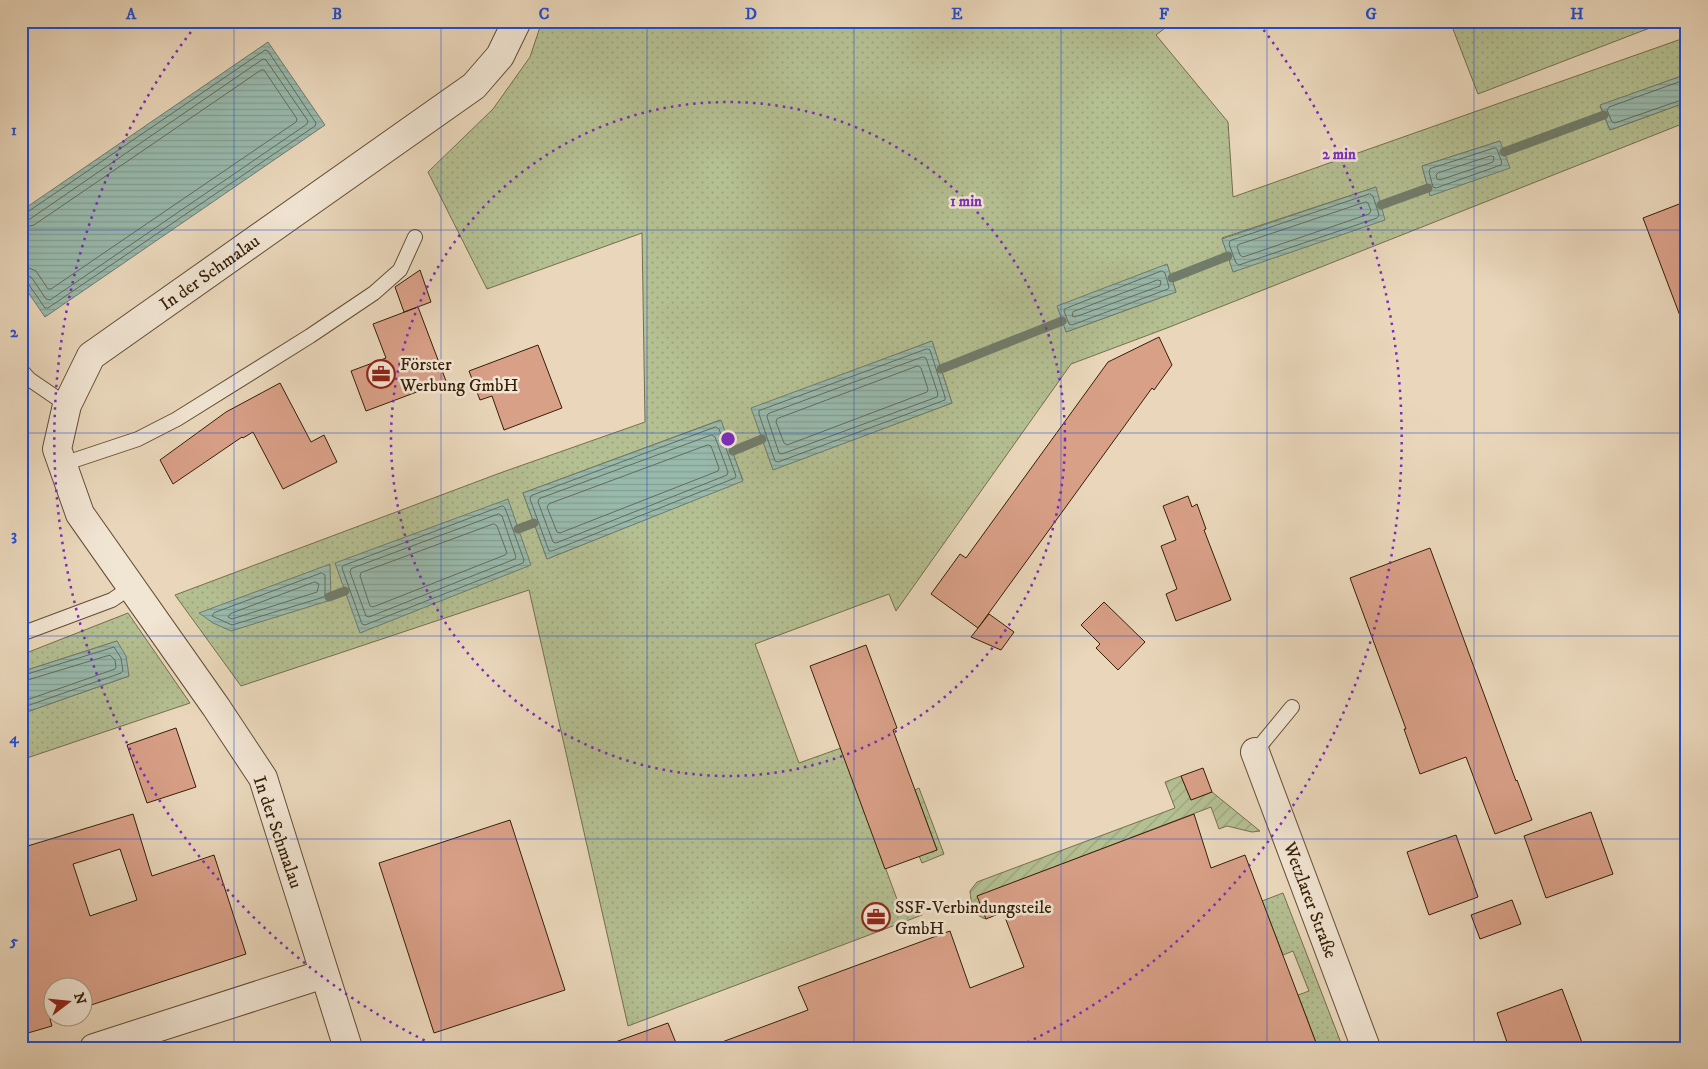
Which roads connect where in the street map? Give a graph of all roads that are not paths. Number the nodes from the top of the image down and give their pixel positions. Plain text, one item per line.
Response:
1 (517, 21) edge
2 (415, 237) dead end
3 (21, 370) edge
4 (66, 405) junction
5 (63, 464) junction
6 (131, 587) junction
7 (21, 634) edge
8 (1292, 707) dead end
9 (1255, 752) joint
10 (324, 974) junction
11 (94, 1048) edge
12 (348, 1048) edge
13 (1366, 1048) edge

1 - 4 street, In der Schmalau
2 - 5 lane
3 - 4 lane
4 - 5 street, In der Schmalau
5 - 6 street, In der Schmalau
6 - 7 lane
6 - 10 street, In der Schmalau
8 - 9 lane
9 - 13 street, Wetzlarer Straße
10 - 11 street
10 - 12 street, In der Schmalau

